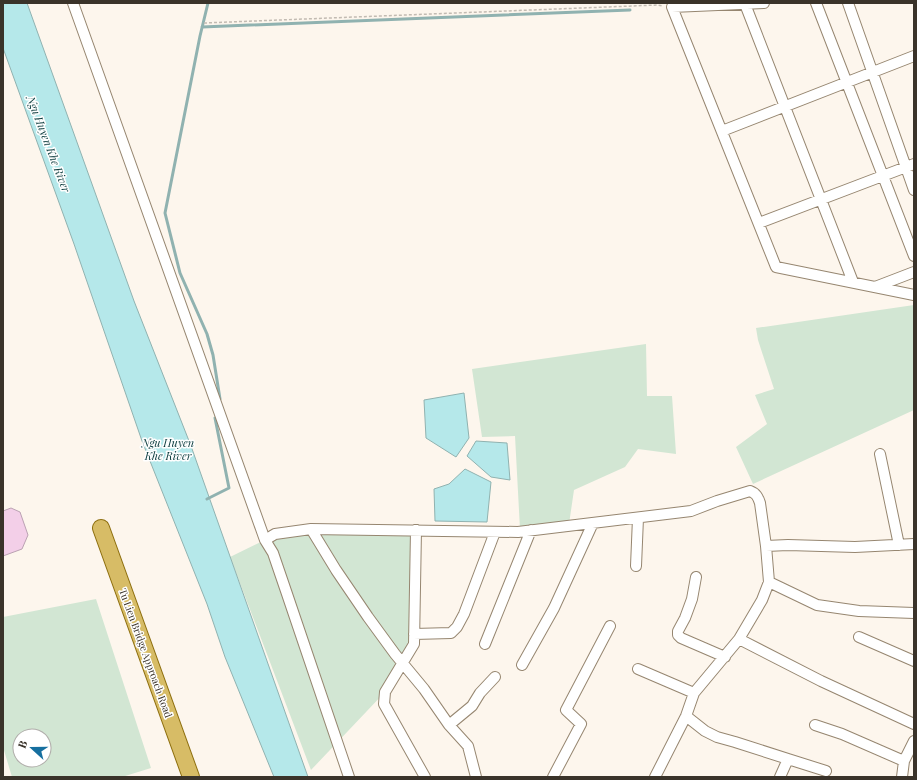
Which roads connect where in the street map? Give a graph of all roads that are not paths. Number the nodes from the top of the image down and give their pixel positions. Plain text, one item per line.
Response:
1 (73, 3) edge
2 (764, 3) edge
3 (816, 3) edge
4 (848, 3) edge
5 (745, 4) edge
6 (914, 56) edge
7 (872, 72) junction
8 (847, 82) junction
9 (785, 106) junction
10 (722, 131) junction
11 (910, 165) edge
12 (883, 176) junction
13 (914, 190) edge
14 (821, 199) junction
15 (758, 223) junction
16 (914, 256) edge
17 (914, 272) edge
18 (853, 282) junction
19 (875, 287) junction
20 (914, 295) edge
21 (880, 454) dead end
22 (638, 518) junction
23 (593, 523) junction
24 (101, 528) dead end
25 (311, 529) junction
26 (416, 530) junction
27 (531, 530) junction
28 (495, 532) junction
29 (265, 540) junction
30 (914, 544) edge
31 (899, 545) junction
32 (766, 546) junction
33 (636, 566) dead end
34 (696, 577) dead end
35 (769, 582) junction
36 (914, 613) edge
37 (610, 626) dead end
38 (414, 634) junction
39 (859, 637) dead end
40 (739, 639) junction
41 (485, 644) dead end
42 (725, 658) junction
43 (914, 661) edge
44 (403, 664) junction
45 (522, 665) dead end
46 (638, 669) dead end
47 (495, 677) dead end
48 (694, 693) junction
49 (686, 716) junction
50 (914, 724) edge
51 (449, 725) junction
52 (815, 725) dead end
53 (914, 741) edge
54 (788, 759) junction
55 (904, 761) junction
56 (826, 771) dead end
57 (191, 777) edge
58 (349, 777) edge
59 (424, 777) edge
60 (476, 777) edge
61 (553, 777) edge
62 (655, 777) edge
63 (780, 777) edge
64 (902, 777) edge

1 - 29 street
2 - 5 street
3 - 8 street
4 - 7 street
5 - 9 street
5 - 10 street
6 - 7 street
7 - 8 street
7 - 11 street
8 - 9 street
8 - 12 street
9 - 10 street
9 - 14 street
10 - 15 street
11 - 12 street
11 - 13 street
12 - 14 street
12 - 16 street
14 - 15 street
14 - 18 street
15 - 18 street
17 - 19 street
18 - 19 street
19 - 20 street
21 - 31 street
22 - 23 street
22 - 32 street
22 - 33 street
23 - 27 street
23 - 45 street
24 - 57 main road, Tu Lien Bridge Approach Road
25 - 26 street
25 - 29 street
25 - 44 street
26 - 28 street
26 - 38 street
27 - 28 street
27 - 41 street
28 - 38 street
29 - 58 street
30 - 31 street
31 - 32 street
32 - 35 street
34 - 42 street
35 - 36 street
35 - 40 street
37 - 61 street
38 - 44 street
39 - 43 street
40 - 42 street
40 - 50 street
42 - 48 street
44 - 51 street
44 - 59 street
46 - 48 street
47 - 51 street
48 - 49 street
49 - 54 street
49 - 62 street
51 - 60 street
52 - 55 street
53 - 55 street
54 - 56 street
54 - 63 street
55 - 64 street

